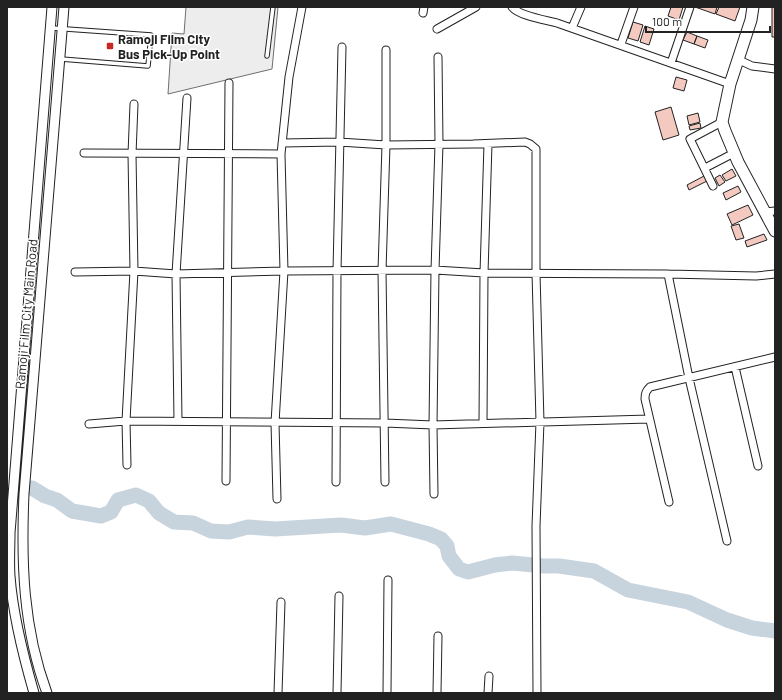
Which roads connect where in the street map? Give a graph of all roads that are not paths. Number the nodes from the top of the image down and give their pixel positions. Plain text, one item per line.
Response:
1 (52, 7) edge
2 (64, 7) edge
3 (273, 7) edge
4 (302, 7) edge
5 (476, 7) edge
6 (512, 7) edge
7 (581, 7) edge
8 (634, 7) edge
9 (690, 7) edge
10 (753, 7) edge
11 (50, 28) junction
12 (63, 28) junction
13 (572, 28) junction
14 (437, 30) dead end
15 (621, 44) junction
16 (342, 46) dead end
17 (386, 50) dead end
18 (268, 56) dead end
19 (438, 57) dead end
20 (60, 59) junction
21 (737, 59) junction
22 (671, 63) junction
23 (775, 69) edge
24 (229, 83) dead end
25 (730, 84) junction
26 (187, 98) dead end
27 (134, 104) dead end
28 (722, 122) junction
29 (339, 142) junction
30 (282, 143) junction
31 (439, 144) junction
32 (488, 144) junction
33 (386, 145) junction
34 (84, 153) dead end
35 (228, 153) junction
36 (734, 153) junction
37 (132, 154) junction
38 (184, 154) junction
39 (281, 154) junction
40 (705, 168) junction
41 (713, 186) dead end
42 (770, 212) edge
43 (775, 231) edge
44 (435, 270) junction
45 (134, 271) junction
46 (284, 271) junction
47 (337, 271) junction
48 (382, 271) junction
49 (75, 272) dead end
50 (228, 273) junction
51 (484, 273) junction
52 (536, 273) junction
53 (176, 274) junction
54 (668, 274) junction
55 (775, 274) edge
56 (775, 357) edge
57 (734, 367) junction
58 (689, 378) junction
59 (649, 419) junction
60 (126, 421) junction
61 (178, 422) junction
62 (226, 422) junction
63 (540, 422) junction
64 (275, 423) junction
65 (336, 423) junction
66 (385, 423) junction
67 (483, 423) junction
68 (89, 424) dead end
69 (433, 425) junction
70 (127, 465) dead end
71 (758, 466) dead end
72 (226, 482) dead end
73 (336, 482) dead end
74 (385, 482) dead end
75 (434, 494) dead end
76 (277, 499) dead end
77 (669, 502) dead end
78 (727, 541) dead end
79 (388, 580) dead end
80 (339, 596) dead end
81 (281, 602) dead end
82 (438, 636) dead end
83 (489, 676) dead end
84 (34, 693) edge
85 (47, 693) edge
86 (278, 693) edge
87 (337, 693) edge
88 (388, 693) edge
89 (437, 693) edge
90 (488, 693) edge
91 (537, 693) edge

1 - 11 street, Ramoji Film City Main Road
2 - 12 street, Ramoji Film City Main Road
3 - 18 lane
4 - 30 street
5 - 14 street
6 - 13 street
7 - 13 street
8 - 15 street
9 - 22 street
10 - 21 main road
11 - 12 lane
11 - 84 street, Ramoji Film City Main Road
12 - 20 street, Ramoji Film City Main Road
12 - 20 lane
13 - 15 street
15 - 22 street
16 - 29 street
17 - 33 street
19 - 31 street
20 - 85 street, Ramoji Film City Main Road
21 - 23 street
21 - 25 main road
22 - 25 street
24 - 35 street
25 - 28 main road
26 - 38 street
27 - 37 street
28 - 36 main road
28 - 40 street
29 - 30 street
29 - 33 street
29 - 47 street
30 - 39 street
31 - 32 street
31 - 33 street
31 - 44 street
32 - 51 street
32 - 52 street
33 - 48 street
34 - 37 street
35 - 38 street
35 - 39 street
35 - 50 street
36 - 40 street
36 - 42 main road
37 - 38 street
37 - 45 street
38 - 53 street
39 - 46 street
40 - 41 street
42 - 43 main road
44 - 48 street
44 - 51 street
44 - 69 street
45 - 49 street
45 - 53 street
45 - 60 street
46 - 47 street
46 - 50 street
46 - 64 street
47 - 48 street
47 - 65 street
48 - 66 street
50 - 53 street
50 - 62 street
51 - 52 street
51 - 67 street
52 - 54 street
52 - 63 street
53 - 61 street
54 - 55 street
54 - 58 street
56 - 57 street
57 - 58 street
57 - 71 street
58 - 59 street
58 - 78 street
59 - 63 street
59 - 77 street
60 - 61 street
60 - 68 street
60 - 70 street
61 - 62 street
62 - 64 street
62 - 72 street
63 - 67 street
63 - 91 street
64 - 65 street
64 - 76 street
65 - 66 street
65 - 73 street
66 - 69 street
66 - 74 street
67 - 69 street
69 - 75 street
79 - 88 street
80 - 87 street
81 - 86 street
82 - 89 street
83 - 90 street

